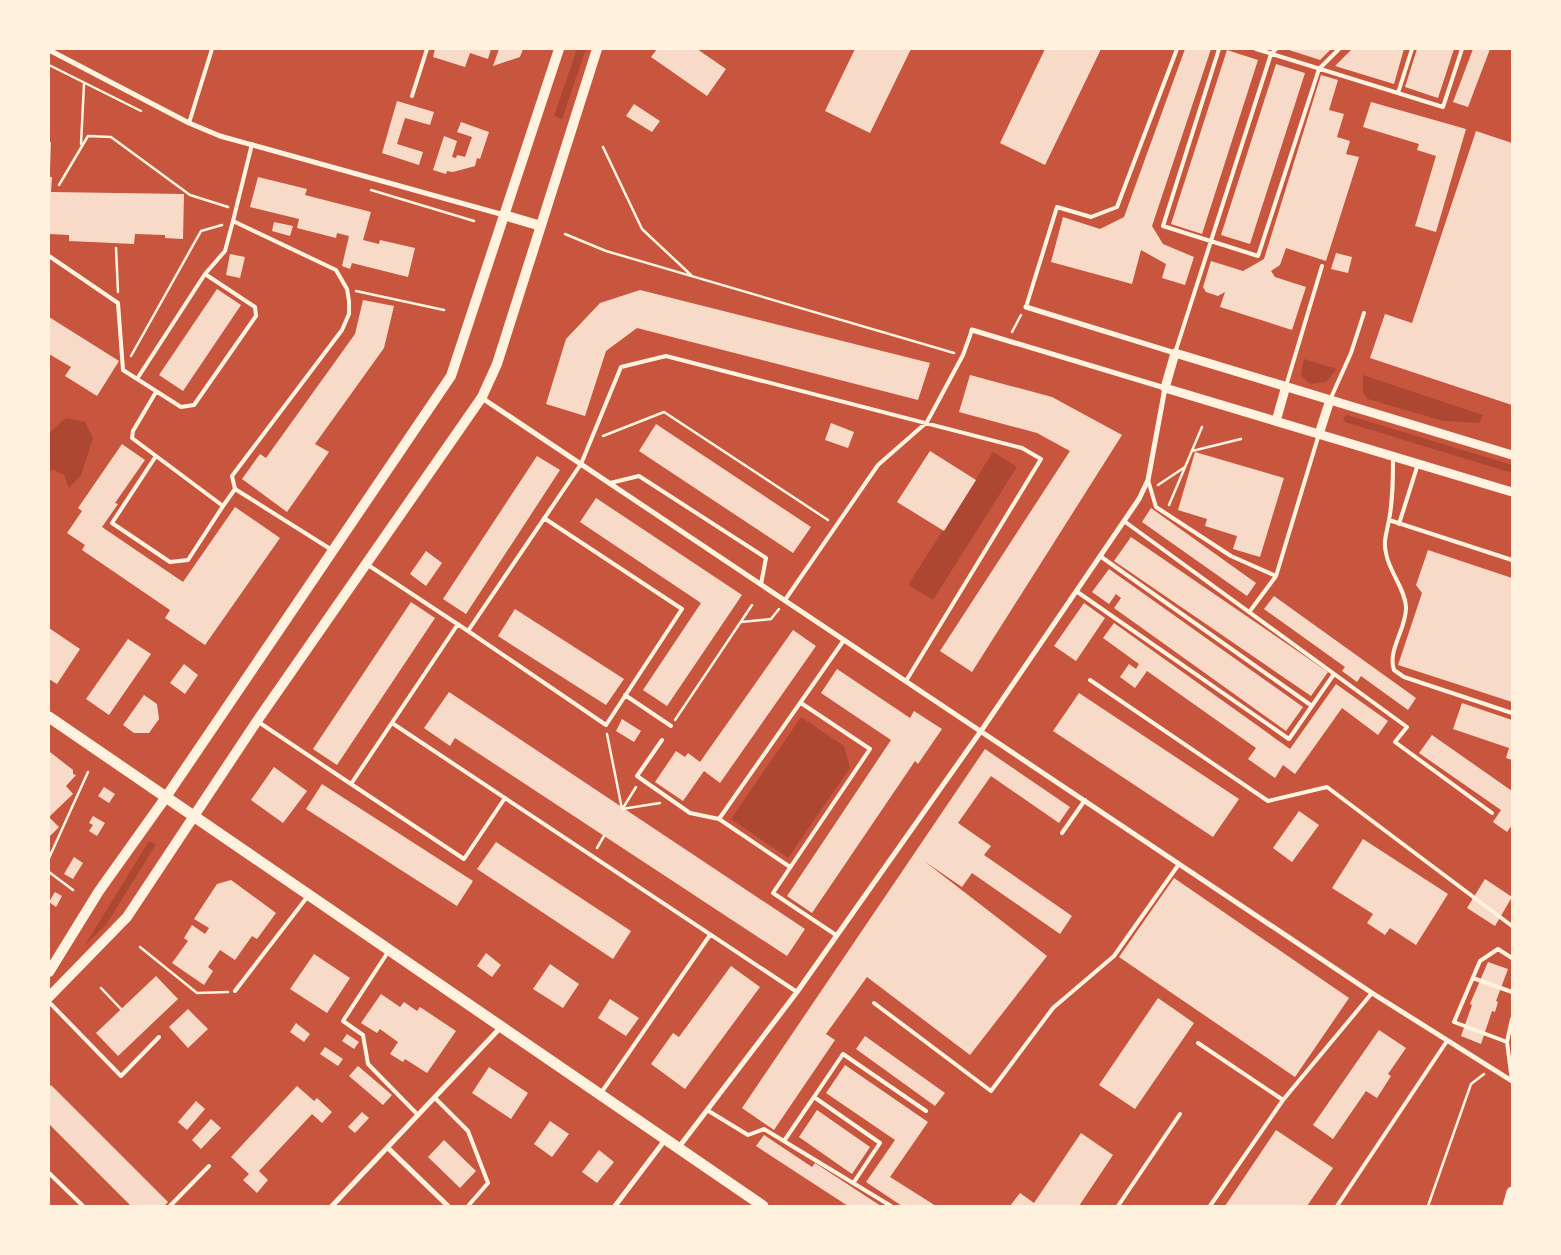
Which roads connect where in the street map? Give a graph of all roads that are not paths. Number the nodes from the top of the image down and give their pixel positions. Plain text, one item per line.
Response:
1 (212, 49) edge
2 (426, 49) edge
3 (559, 49) edge
4 (598, 49) edge
5 (1177, 49) edge
6 (1219, 49) edge
7 (1256, 49) edge
8 (1276, 49) edge
9 (1339, 49) edge
10 (1412, 49) edge
11 (1462, 49) edge
12 (49, 50) edge
13 (1271, 54) junction
14 (1319, 68) junction
15 (1398, 93) junction
16 (412, 96) dead end
17 (189, 123) junction
18 (252, 144) junction
19 (504, 214) junction
20 (233, 222) junction
21 (541, 226) junction
22 (1211, 241) junction
23 (49, 256) edge
24 (1322, 266) dead end
25 (205, 274) junction
26 (1026, 307) joint
27 (1364, 313) dead end
28 (972, 330) joint
29 (1175, 353) junction
30 (137, 379) junction
31 (1286, 386) junction
32 (1165, 388) junction
33 (156, 392) junction
34 (482, 397) junction
35 (1330, 400) junction
36 (1276, 421) junction
37 (927, 422) junction
38 (1319, 434) junction
39 (1512, 455) edge
40 (156, 456) junction
41 (1393, 456) junction
42 (581, 464) junction
43 (1418, 464) junction
44 (1148, 480) junction
45 (610, 483) junction
46 (235, 488) junction
47 (1512, 492) edge
48 (223, 506) junction
49 (544, 518) junction
50 (1124, 520) junction
51 (1389, 520) junction
52 (1399, 524) junction
53 (332, 550) junction
54 (1100, 556) junction
55 (1512, 560) edge
56 (366, 563) junction
57 (1276, 576) junction
58 (761, 584) junction
59 (1076, 591) junction
60 (785, 600) junction
61 (1250, 611) junction
62 (458, 624) junction
63 (468, 631) junction
64 (844, 640) junction
65 (1334, 674) junction
66 (1090, 680) dead end
67 (906, 681) junction
68 (625, 695) junction
69 (801, 702) junction
70 (1312, 706) junction
71 (1512, 713) edge
72 (49, 717) edge
73 (257, 721) junction
74 (392, 723) junction
75 (671, 726) road end
76 (981, 731) junction
77 (662, 740) dead end
78 (351, 784) junction
79 (166, 797) junction
80 (505, 798) junction
81 (1084, 800) junction
82 (1492, 813) dead end
83 (194, 816) junction
84 (720, 819) junction
85 (1062, 833) dead end
86 (1179, 864) junction
87 (790, 867) junction
88 (308, 895) junction
89 (1512, 926) edge
90 (710, 935) junction
91 (836, 935) junction
92 (389, 950) junction
93 (1512, 958) edge
94 (49, 972) edge
95 (1473, 978) junction
96 (235, 991) road end
97 (797, 992) junction
98 (1372, 992) junction
99 (1512, 992) edge
100 (49, 997) edge
101 (49, 1002) edge
102 (874, 1003) dead end
103 (1512, 1019) edge
104 (501, 1027) junction
105 (159, 1037) dead end
106 (1447, 1041) junction
107 (1507, 1042) junction
108 (1198, 1043) dead end
109 (1512, 1081) edge
110 (600, 1095) junction
111 (814, 1097) junction
112 (435, 1098) junction
113 (1283, 1100) junction
114 (707, 1110) junction
115 (926, 1111) dead end
116 (1180, 1114) dead end
117 (419, 1115) junction
118 (666, 1140) junction
119 (784, 1141) junction
120 (388, 1148) junction
121 (678, 1148) junction
122 (209, 1166) dead end
123 (49, 1173) edge
124 (854, 1182) junction
125 (1512, 1192) edge
126 (83, 1206) edge
127 (170, 1206) edge
128 (332, 1206) edge
129 (448, 1206) edge
130 (468, 1206) edge
131 (615, 1206) edge
132 (763, 1206) edge
133 (891, 1206) edge
134 (1118, 1206) edge
135 (1210, 1206) edge
136 (1337, 1206) edge
137 (1508, 1206) edge

1 - 17 lane
2 - 16 lane
3 - 19 main road
4 - 21 main road
5 - 26 lane
6 - 22 lane
7 - 13 lane
8 - 13 lane
9 - 14 lane
10 - 15 lane
11 - 15 lane
12 - 17 street
13 - 14 lane
13 - 22 lane
14 - 15 lane
14 - 22 lane
17 - 18 street
18 - 19 street
18 - 20 lane
19 - 21 main road
19 - 53 main road
20 - 25 lane
20 - 46 lane
21 - 34 main road
22 - 29 lane
23 - 30 lane
24 - 31 lane
25 - 30 lane
25 - 33 lane
26 - 29 street
27 - 35 lane
28 - 32 street
28 - 37 lane
29 - 31 street
29 - 32 street
30 - 33 lane
31 - 35 street
31 - 36 street
32 - 36 street
32 - 44 street
33 - 40 lane
34 - 42 street
34 - 56 main road
35 - 38 street
35 - 39 street
36 - 38 street
37 - 42 lane
37 - 60 lane
37 - 67 lane
38 - 41 street
38 - 57 lane
40 - 48 lane
40 - 48 lane
41 - 43 street
41 - 51 lane
42 - 45 street
42 - 49 lane
43 - 47 street
43 - 52 lane
44 - 50 street
44 - 57 lane
45 - 58 street
45 - 58 lane
46 - 48 lane
46 - 53 lane
49 - 63 lane
49 - 68 lane
50 - 54 street
50 - 61 lane
51 - 52 lane
51 - 71 lane
52 - 55 lane
53 - 79 main road
54 - 59 street
54 - 70 lane
56 - 62 lane
56 - 73 main road
57 - 61 lane
58 - 60 street
59 - 70 lane
59 - 76 street
60 - 64 street
61 - 65 lane
62 - 63 lane
62 - 74 lane
63 - 68 lane
64 - 67 street
64 - 69 lane
65 - 70 lane
65 - 82 lane
66 - 89 lane
67 - 76 street
68 - 75 lane
69 - 84 lane
69 - 87 lane
72 - 79 main road
73 - 78 lane
73 - 83 main road
74 - 78 lane
74 - 80 lane
76 - 81 street
76 - 91 street
77 - 84 lane
78 - 80 lane
79 - 83 main road
79 - 94 main road
80 - 90 lane
81 - 85 lane
81 - 86 street
83 - 88 main road
83 - 100 main road
84 - 87 lane
86 - 98 street
86 - 102 lane
87 - 91 lane
88 - 92 main road
88 - 96 lane
90 - 97 lane
90 - 110 lane
91 - 97 street
92 - 104 main road
92 - 117 lane
93 - 95 lane
95 - 99 lane
95 - 107 lane
97 - 114 street
98 - 106 street
98 - 113 lane
101 - 105 lane
103 - 107 lane
104 - 110 main road
104 - 112 street
106 - 109 street
106 - 136 lane
107 - 109 lane
108 - 113 lane
110 - 118 main road
111 - 115 lane
111 - 119 lane
111 - 124 lane
112 - 117 street
112 - 130 lane
113 - 135 lane
114 - 119 lane
114 - 121 street
116 - 134 lane
117 - 120 street
118 - 121 main road
118 - 131 street
119 - 124 lane
120 - 128 street
120 - 129 street
121 - 132 main road
122 - 127 lane
123 - 126 lane
124 - 133 lane
125 - 137 main road

